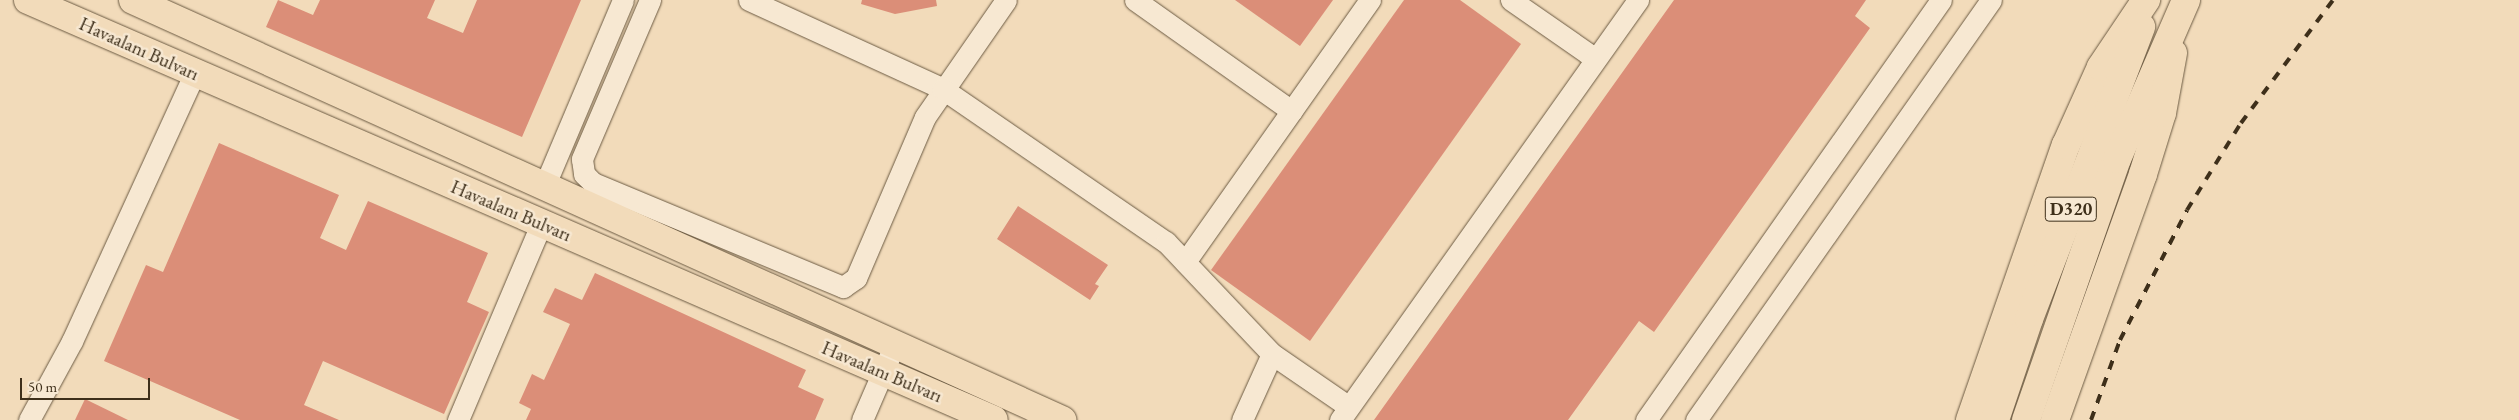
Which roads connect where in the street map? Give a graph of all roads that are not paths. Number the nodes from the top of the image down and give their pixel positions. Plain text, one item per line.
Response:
1 (28, 0) edge
2 (133, 0) edge
3 (623, 0) edge
4 (650, 0) edge
5 (750, 0) edge
6 (1006, 0) edge
7 (1135, 0) edge
8 (1370, 0) edge
9 (1511, 0) edge
10 (1638, 0) edge
11 (1942, 0) edge
12 (1991, 0) edge
13 (2146, 0) edge
14 (2152, 0) edge
15 (2184, 3) edge
16 (1596, 59) junction
17 (194, 74) junction
18 (943, 89) junction
19 (1292, 111) junction
20 (544, 187) junction
21 (541, 224) junction
22 (1185, 262) junction
23 (894, 346) junction
24 (1272, 354) junction
25 (882, 372) junction
26 (1345, 414) edge
27 (29, 420) edge
28 (458, 420) edge
29 (862, 420) edge
30 (994, 420) edge
31 (1062, 420) edge
32 (1242, 420) edge
33 (1646, 420) edge
34 (1696, 420) edge
35 (1970, 420) edge
36 (1994, 420) edge
37 (2026, 420) edge
38 (2055, 420) edge

1 - 17 main road, Havaalanı Bulvarı
2 - 20 main road, Havaalanı Bulvarı
3 - 20 street
4 - 18 street
5 - 18 street
6 - 18 street
7 - 19 street
8 - 19 street
9 - 16 street
10 - 16 street
11 - 33 street
12 - 34 street
13 - 35 main road
14 - 36 main road, D320
15 - 37 main road, D320
15 - 38 main road
16 - 26 street
17 - 21 main road, Havaalanı Bulvarı
17 - 27 street
18 - 22 street
19 - 22 street
20 - 23 main road, Havaalanı Bulvarı
21 - 25 main road, Havaalanı Bulvarı
21 - 28 street
22 - 24 street
23 - 25 street
23 - 31 main road, Havaalanı Bulvarı
24 - 26 street
24 - 32 street
25 - 29 street
25 - 30 main road, Havaalanı Bulvarı

